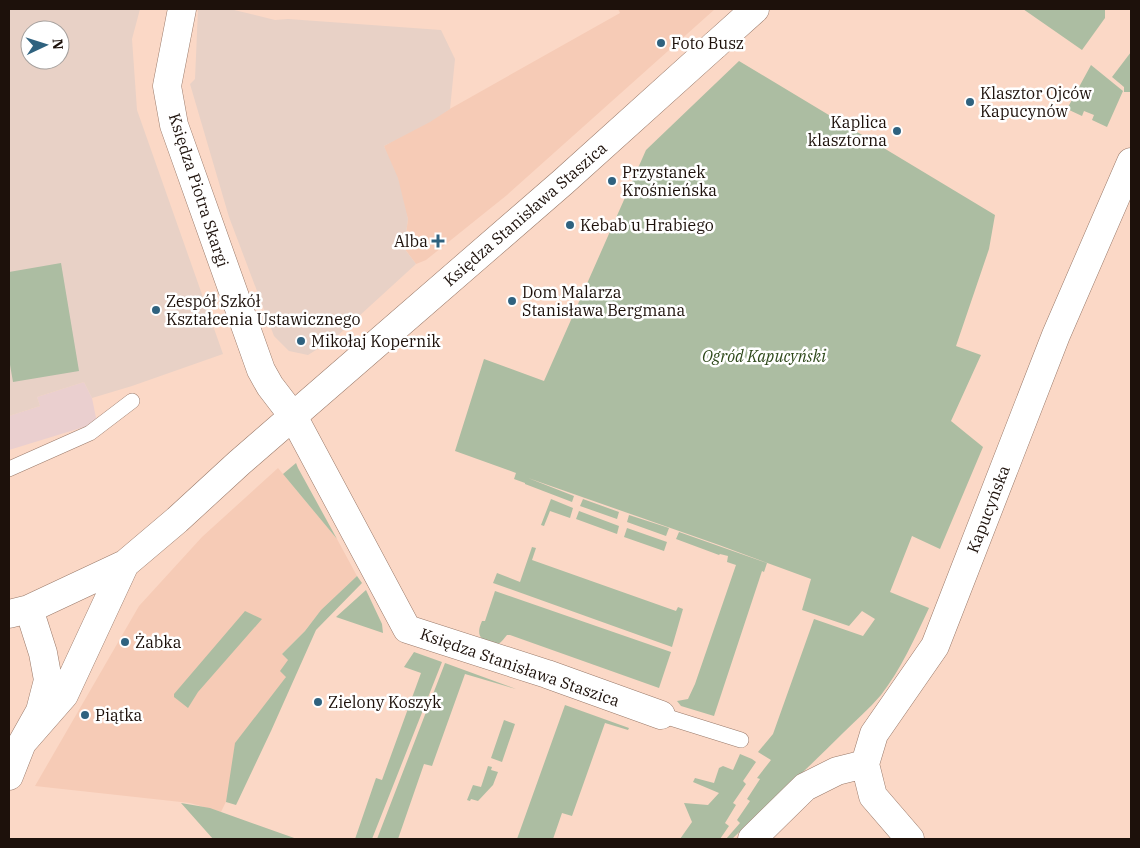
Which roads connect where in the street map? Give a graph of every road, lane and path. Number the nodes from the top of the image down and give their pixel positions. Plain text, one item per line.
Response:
1 (182, 9) edge
2 (755, 9) edge
3 (1131, 162) edge
4 (132, 401) dead end
5 (293, 416) junction
6 (9, 469) edge
7 (124, 564) junction
8 (19, 611) edge
9 (662, 715) joint
10 (741, 740) dead end
11 (15, 742) edge
12 (865, 764) junction
13 (9, 776) edge
14 (752, 839) edge
15 (910, 839) edge

1 - 5 street, Księdza Piotra Skargi
2 - 5 street, Księdza Stanisława Staszica
3 - 12 street, Kapucyńska
4 - 6 lane
5 - 7 street, Księdza Stanisława Staszica
5 - 9 street, Księdza Stanisława Staszica
7 - 8 street, Księdza Stanisława Staszica
7 - 11 street
8 - 11 street
9 - 10 lane
11 - 13 street
12 - 14 street
12 - 15 street

